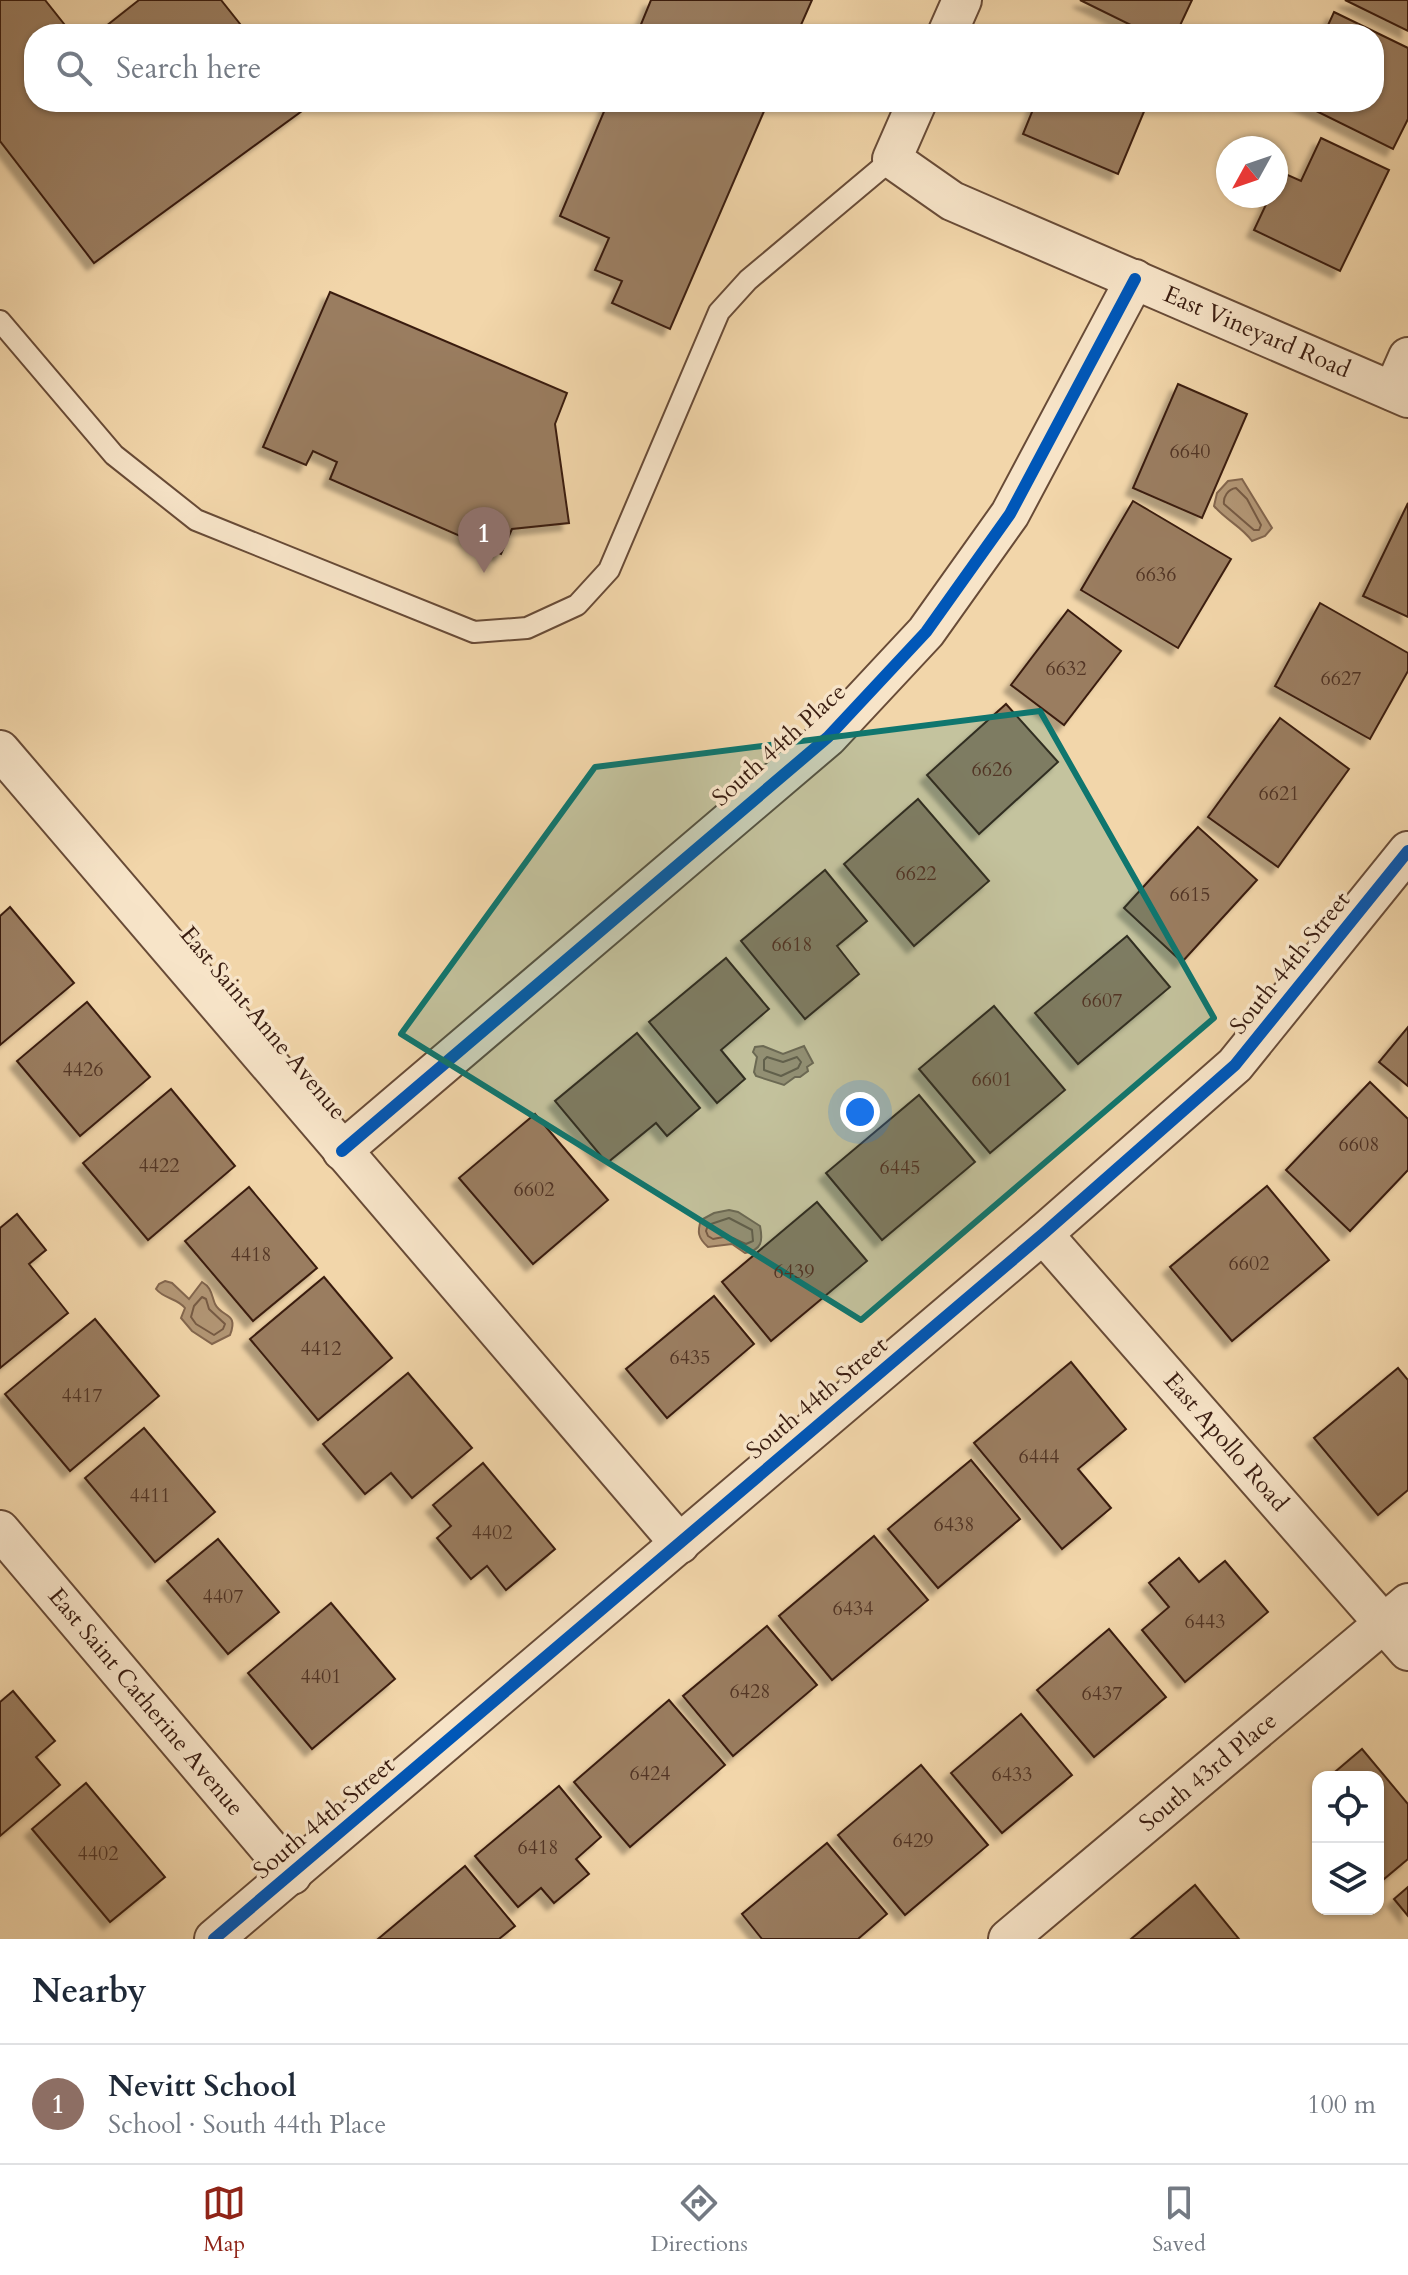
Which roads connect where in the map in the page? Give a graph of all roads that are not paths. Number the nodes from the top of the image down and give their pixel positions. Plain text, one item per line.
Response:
1 (962, 0) edge
2 (951, 24) edge
3 (913, 112) edge
4 (892, 159) junction
5 (1135, 279) junction
6 (0, 321) edge
7 (1408, 357) edge
8 (1400, 395) edge
9 (0, 750) edge
10 (1408, 851) edge
11 (342, 1151) junction
12 (1043, 1234) junction
13 (0, 1530) edge
14 (680, 1544) junction
15 (1400, 1626) edge
16 (292, 1875) junction
17 (214, 1939) edge
18 (1008, 1939) edge

1 - 2 street
3 - 4 street
4 - 5 street, East Vineyard Road
4 - 6 lane
5 - 8 street, East Vineyard Road
5 - 11 street, South 44th Place
7 - 8 street
9 - 11 street, East Saint Anne Avenue
10 - 12 street, South 44th Street
11 - 14 street, East Saint Anne Avenue
12 - 14 street, South 44th Street
12 - 15 street, East Apollo Road
13 - 16 street, East Saint Catherine Avenue
14 - 16 street, South 44th Street
15 - 18 street, South 43rd Place
16 - 17 street, South 44th Street

